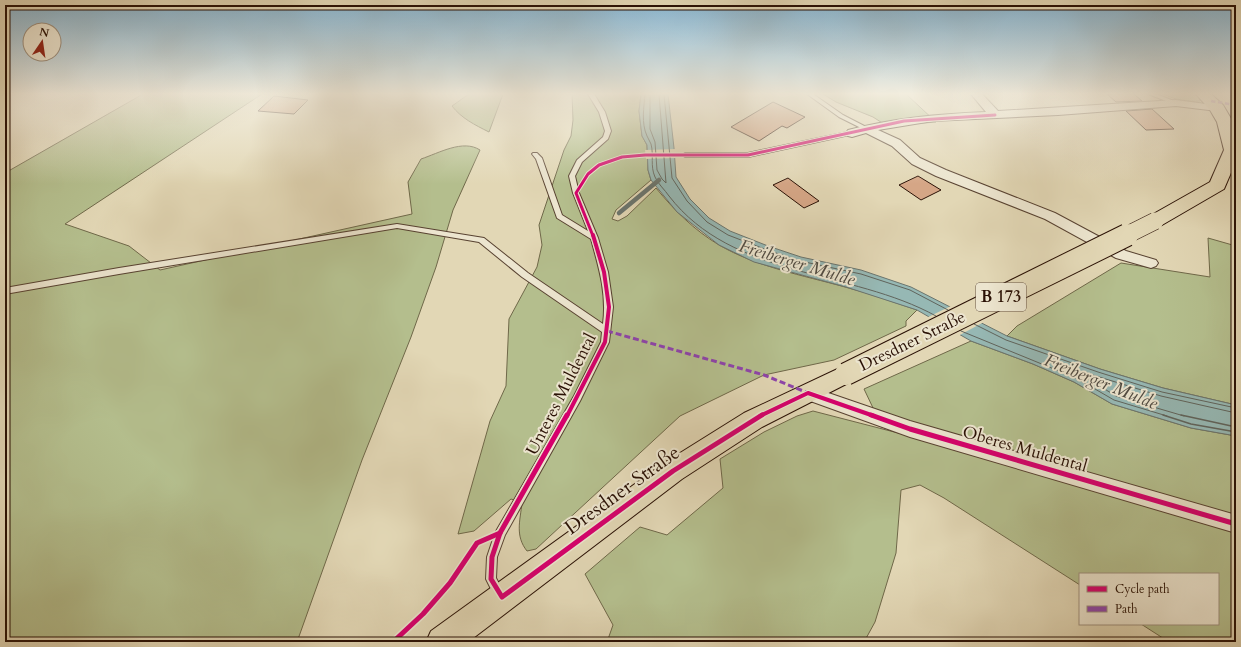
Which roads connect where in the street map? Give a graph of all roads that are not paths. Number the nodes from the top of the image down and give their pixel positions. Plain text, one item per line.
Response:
1 (606, 124) edge
2 (857, 124) edge
3 (894, 124) edge
4 (1226, 124) edge
5 (869, 130) junction
6 (852, 133) joint
7 (535, 154) dead end
8 (685, 155) dead end
9 (594, 238) junction
10 (1150, 263) dead end
11 (5, 291) edge
12 (607, 331) junction
13 (808, 393) junction
14 (1236, 524) edge
15 (502, 597) junction
16 (442, 642) edge

1 - 9 lane, Unteres Muldental
2 - 5 lane
3 - 5 street
4 - 13 main road, Dresdner Straße / B 173, bridge
5 - 6 street
5 - 10 street
6 - 8 lane
7 - 9 lane
9 - 12 lane, Unteres Muldental
11 - 12 lane
12 - 15 lane, Unteres Muldental
13 - 14 street, Oberes Muldental
13 - 15 main road, Dresdner Straße / B 173
15 - 16 main road, Dresdner Straße / B 173

